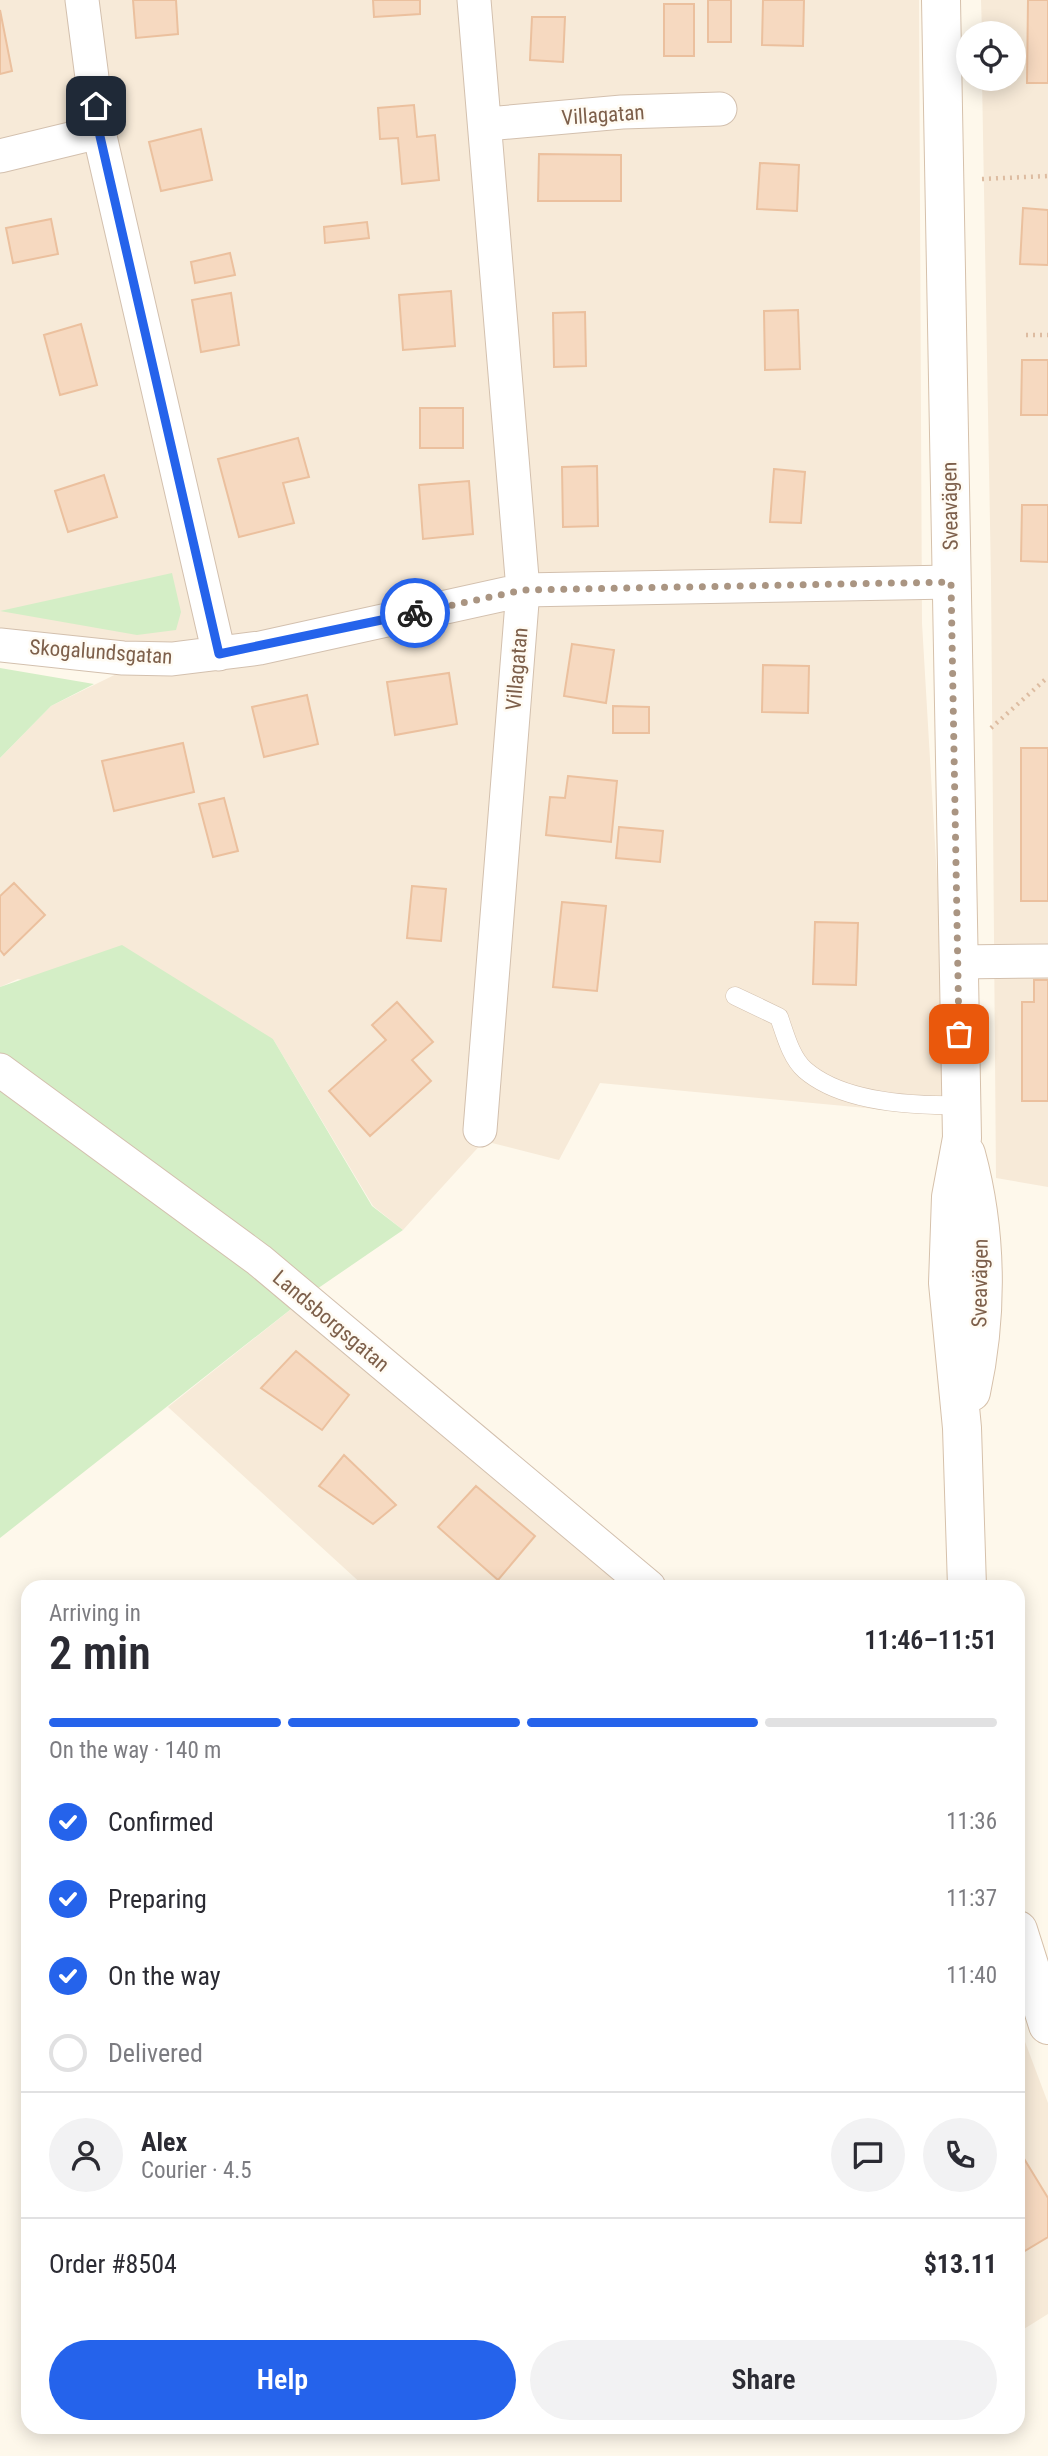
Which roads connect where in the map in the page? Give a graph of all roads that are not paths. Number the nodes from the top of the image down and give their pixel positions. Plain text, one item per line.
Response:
1 (82, 0) edge
2 (474, 0) edge
3 (941, 0) edge
4 (720, 109) dead end
5 (486, 124) junction
6 (99, 132) junction
7 (0, 156) edge
8 (951, 582) junction
9 (523, 590) junction
10 (0, 645) edge
11 (219, 654) junction
12 (1048, 961) edge
13 (957, 962) junction
14 (736, 996) dead end
15 (0, 1070) edge
16 (962, 1122) junction
17 (480, 1130) dead end
18 (641, 1580) edge
19 (967, 1580) edge
20 (1025, 1952) edge
21 (1048, 2025) edge

1 - 6 street
2 - 5 street, Villagatan
3 - 8 main road, Sveavägen
4 - 5 street, Villagatan
5 - 9 street, Villagatan
6 - 7 street
6 - 11 street
8 - 9 street, Skogalundsgatan
8 - 13 main road, Sveavägen
9 - 11 street, Skogalundsgatan
9 - 17 street, Villagatan
10 - 11 street, Skogalundsgatan
12 - 13 street
13 - 16 main road, Sveavägen
14 - 16 lane
15 - 18 street, Landsborgsgatan
16 - 19 main road, Sveavägen
20 - 21 main road

